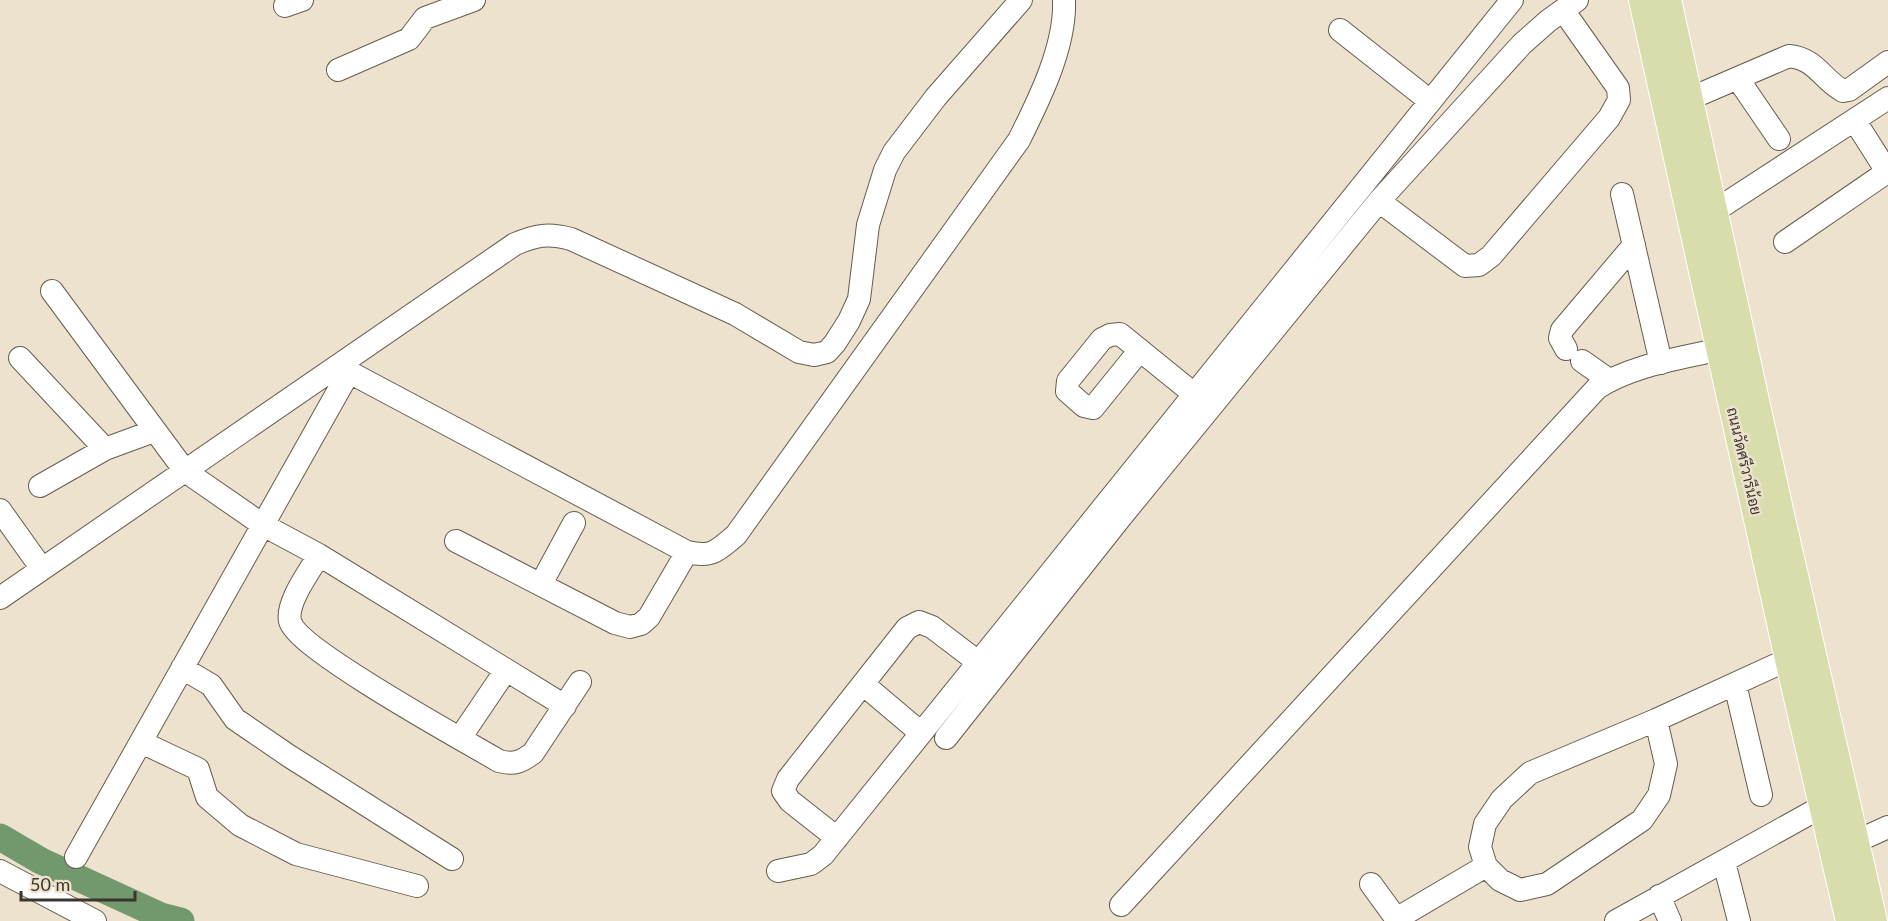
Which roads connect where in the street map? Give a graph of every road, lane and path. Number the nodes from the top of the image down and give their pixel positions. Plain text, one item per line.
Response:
1 (474, 0) edge
2 (1021, 0) edge
3 (1064, 0) edge
4 (1512, 0) edge
5 (1643, 0) edge
6 (1667, 0) edge
7 (1570, 5) edge
8 (1340, 30) dead end
9 (1888, 62) edge
10 (338, 70) dead end
11 (1738, 79) junction
12 (1888, 98) edge
13 (1689, 99) junction
14 (1430, 101) junction
15 (1855, 121) junction
16 (1779, 139) dead end
17 (1887, 172) edge
18 (1622, 194) dead end
19 (1379, 201) junction
20 (1713, 212) junction
21 (1785, 242) dead end
22 (1634, 245) junction
23 (52, 291) dead end
24 (1720, 349) junction
25 (1140, 350) dead end
26 (20, 358) dead end
27 (1661, 363) junction
28 (346, 367) junction
29 (1609, 380) junction
30 (1194, 394) junction
31 (153, 431) junction
32 (105, 449) junction
33 (184, 471) junction
34 (40, 486) dead end
35 (0, 510) edge
36 (574, 523) dead end
37 (263, 525) junction
38 (456, 541) dead end
39 (687, 552) junction
40 (319, 555) junction
41 (42, 569) junction
42 (541, 584) junction
43 (0, 597) edge
44 (1789, 658) junction
45 (978, 662) junction
46 (182, 669) junction
47 (506, 669) junction
48 (580, 682) dead end
49 (863, 684) junction
50 (1735, 684) junction
51 (565, 706) junction
52 (1656, 720) junction
53 (921, 733) junction
54 (460, 738) junction
55 (945, 738) dead end
56 (141, 742) junction
57 (1761, 795) dead end
58 (1823, 806) junction
59 (1888, 827) edge
60 (837, 838) junction
61 (1855, 842) junction
62 (76, 857) dead end
63 (452, 859) dead end
64 (1724, 862) junction
65 (1486, 866) junction
66 (0, 871) edge
67 (778, 871) dead end
68 (1371, 884) dead end
69 (417, 886) dead end
70 (1659, 896) junction
71 (1121, 905) dead end
72 (1397, 920) edge
73 (95, 921) edge
74 (1616, 921) edge
75 (1670, 921) edge
76 (1739, 921) edge
77 (1850, 921) edge
78 (1873, 921) edge

1 - 10 street
2 - 28 street
3 - 39 street
4 - 14 street
5 - 24 main road, ถนนวัดศรีวารีน้อย
6 - 13 main road, ถนนวัดศรีวารีน้อย
7 - 19 street
7 - 19 street
8 - 14 street
9 - 11 street
11 - 13 street
11 - 16 street
12 - 15 street
13 - 20 main road, ถนนวัดศรีวารีน้อย
14 - 30 street
15 - 17 street
15 - 20 street
17 - 21 street
18 - 22 street
19 - 55 street
20 - 61 main road, ถนนวัดศรีวารีน้อย
22 - 27 street
22 - 29 street
23 - 31 street
24 - 27 street
24 - 44 main road, ถนนวัดศรีวารีน้อย
25 - 30 street
26 - 32 street
27 - 29 street
28 - 33 street
28 - 37 street
28 - 39 street
29 - 71 street
30 - 45 street
31 - 32 street
31 - 33 street
32 - 34 street
33 - 37 street
33 - 41 street
35 - 41 street
36 - 42 street
37 - 40 street
37 - 46 street
38 - 42 street
39 - 42 street
40 - 47 street
40 - 54 street
41 - 43 street
44 - 50 street
44 - 58 main road, ถนนวัดศรีวารีน้อย
45 - 49 street
45 - 53 street
46 - 56 street
46 - 63 street
47 - 51 street
47 - 54 street
48 - 51 street
49 - 53 street
49 - 60 street
50 - 52 street
50 - 57 street
51 - 54 street
52 - 65 street
52 - 65 street
53 - 60 street
56 - 62 street
56 - 69 street
58 - 64 street
58 - 77 main road, ถนนวัดศรีวารีน้อย
59 - 61 street
60 - 67 street
61 - 78 main road, ถนนวัดศรีวารีน้อย
64 - 70 street
64 - 76 street
65 - 72 street
66 - 73 street
68 - 72 street
70 - 74 street
70 - 75 street

